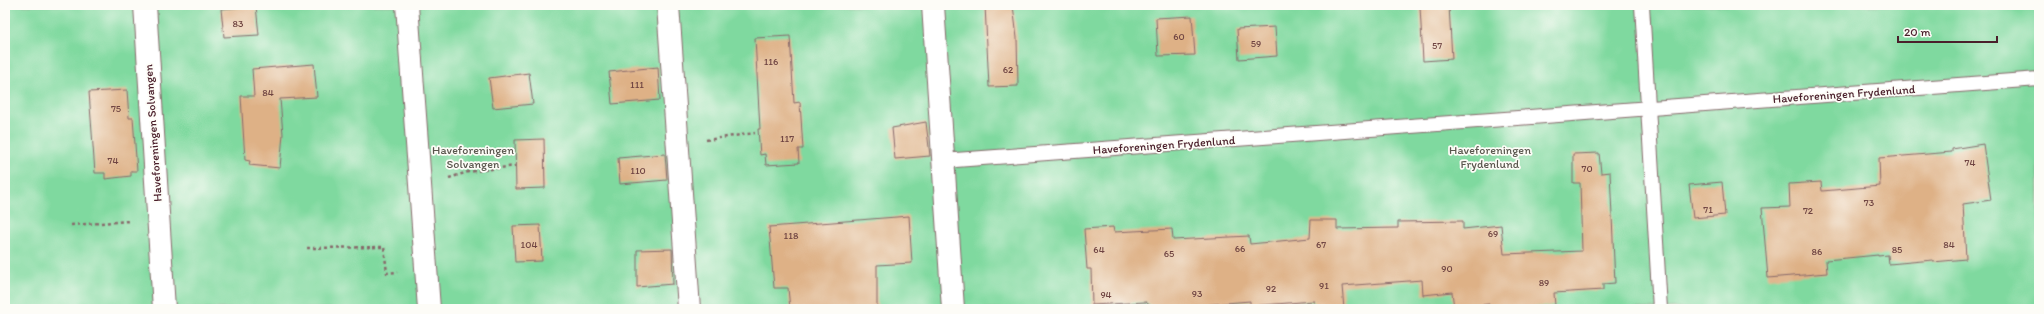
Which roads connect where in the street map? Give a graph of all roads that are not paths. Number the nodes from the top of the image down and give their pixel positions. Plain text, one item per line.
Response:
1 (145, 5) edge
2 (407, 5) edge
3 (668, 5) edge
4 (933, 5) edge
5 (1642, 5) edge
6 (2039, 79) edge
7 (1649, 108) junction
8 (942, 161) junction
9 (164, 309) edge
10 (429, 309) edge
11 (689, 309) edge
12 (953, 309) edge
13 (1660, 309) edge

1 - 9 street, Haveforeningen Solvangen
2 - 10 street
3 - 11 street
4 - 8 street
5 - 7 lane
6 - 7 lane, Haveforeningen Frydenlund
7 - 8 lane, Haveforeningen Frydenlund
7 - 13 lane
8 - 12 street

